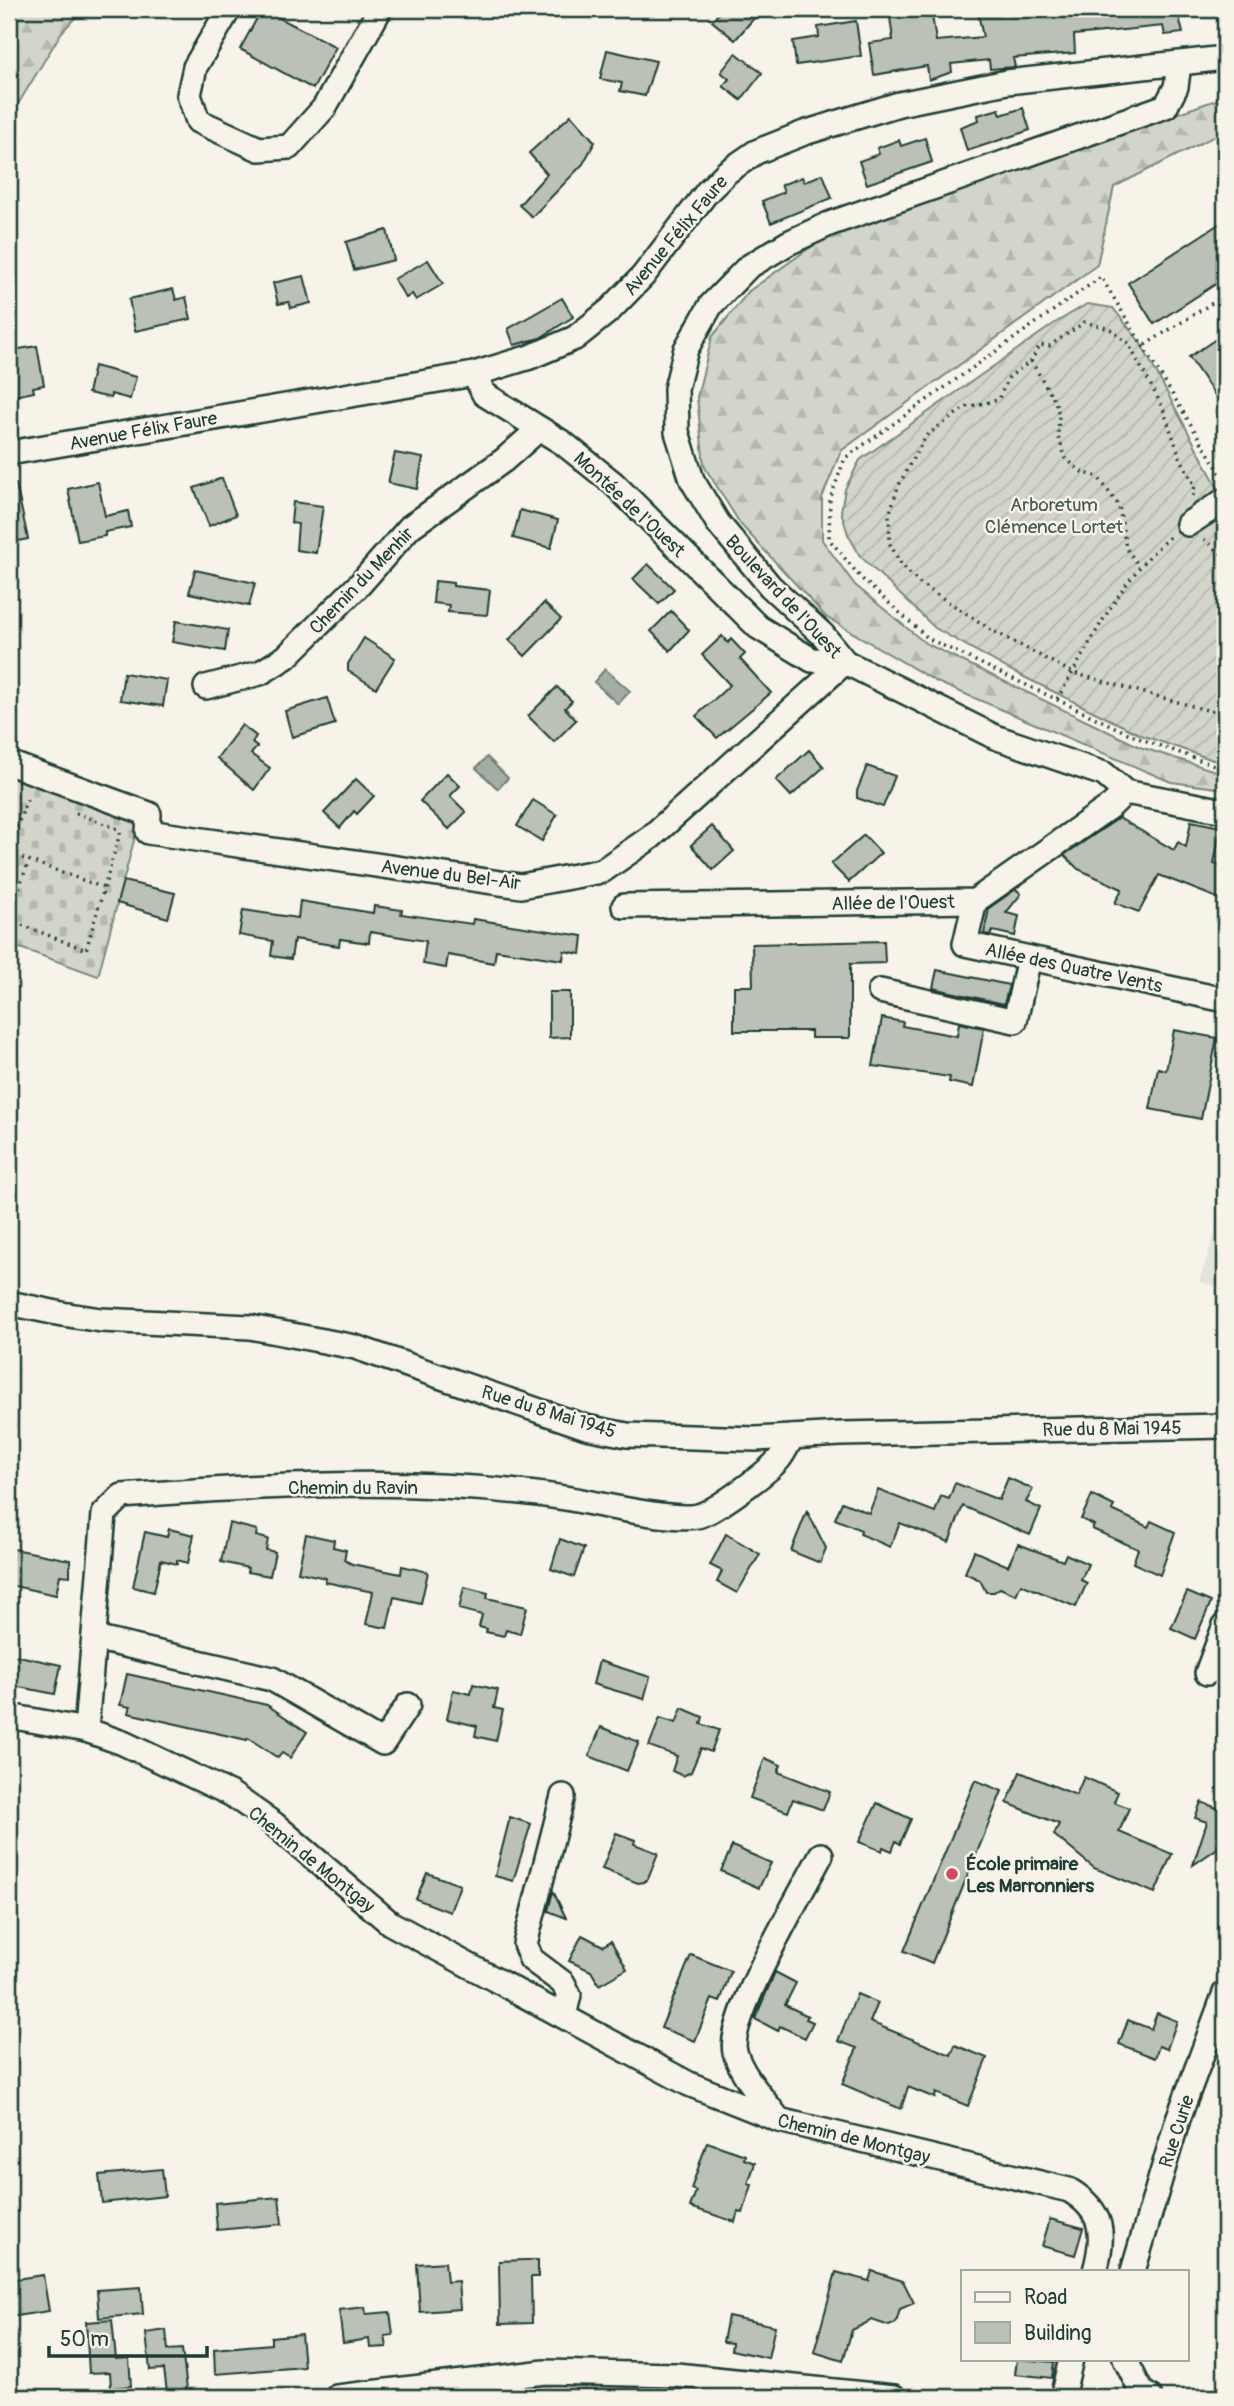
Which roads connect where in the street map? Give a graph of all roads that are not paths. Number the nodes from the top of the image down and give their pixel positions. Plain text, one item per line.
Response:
1 (229, 9) edge
2 (380, 9) edge
3 (1225, 58) edge
4 (1179, 64) junction
5 (474, 374) junction
6 (539, 429) junction
7 (9, 453) edge
8 (1225, 500) edge
9 (1188, 524) road end
10 (823, 635) junction
11 (782, 641) junction
12 (845, 662) junction
13 (206, 687) dead end
14 (9, 763) edge
15 (1125, 792) junction
16 (1225, 811) edge
17 (975, 901) junction
18 (624, 905) dead end
19 (1029, 958) junction
20 (880, 991) dead end
21 (1225, 1000) edge
22 (9, 1303) edge
23 (1225, 1426) edge
24 (792, 1437) junction
25 (1225, 1625) edge
26 (94, 1637) junction
27 (1207, 1673) dead end
28 (408, 1705) dead end
29 (9, 1716) edge
30 (86, 1730) junction
31 (563, 1796) dead end
32 (821, 1855) dead end
33 (1225, 1993) edge
34 (564, 2016) junction
35 (779, 2120) junction
36 (1095, 2270) edge
37 (1133, 2270) edge
38 (1071, 2360) edge
39 (1125, 2360) edge
40 (1140, 2395) edge
41 (337, 2397) edge
42 (894, 2397) edge
43 (1065, 2397) edge

1 - 2 street
3 - 4 street, Avenue Félix Faure
4 - 5 street, Avenue Félix Faure
4 - 10 street, Boulevard de l'Ouest
5 - 6 street, Montée de l'Ouest
5 - 7 street, Avenue Félix Faure
6 - 11 street, Montée de l'Ouest
6 - 13 street, Chemin du Menhir
8 - 9 street
10 - 11 street
10 - 12 street, Boulevard de l'Ouest
11 - 12 street, Montée de l'Ouest
12 - 14 street, Avenue du Bel-Air
12 - 15 street, Boulevard de l'Ouest
15 - 16 street, Boulevard de l'Ouest
15 - 17 street, Allée de l'Ouest
17 - 18 street, Allée de l'Ouest
17 - 19 street, Allée des Quatre Vents
19 - 20 street
19 - 21 street, Allée des Quatre Vents
22 - 24 street, Rue du 8 Mai 1945
23 - 24 street, Rue du 8 Mai 1945
24 - 26 street, Chemin du Ravin
25 - 27 street
26 - 28 street
26 - 30 street, Chemin du Ravin
29 - 30 street, Chemin de Montgay
30 - 34 street, Chemin de Montgay
31 - 34 street
32 - 35 street
33 - 37 street, Rue Curie
34 - 35 street, Chemin de Montgay
35 - 36 street, Chemin de Montgay
38 - 43 street
39 - 40 street
41 - 42 street

